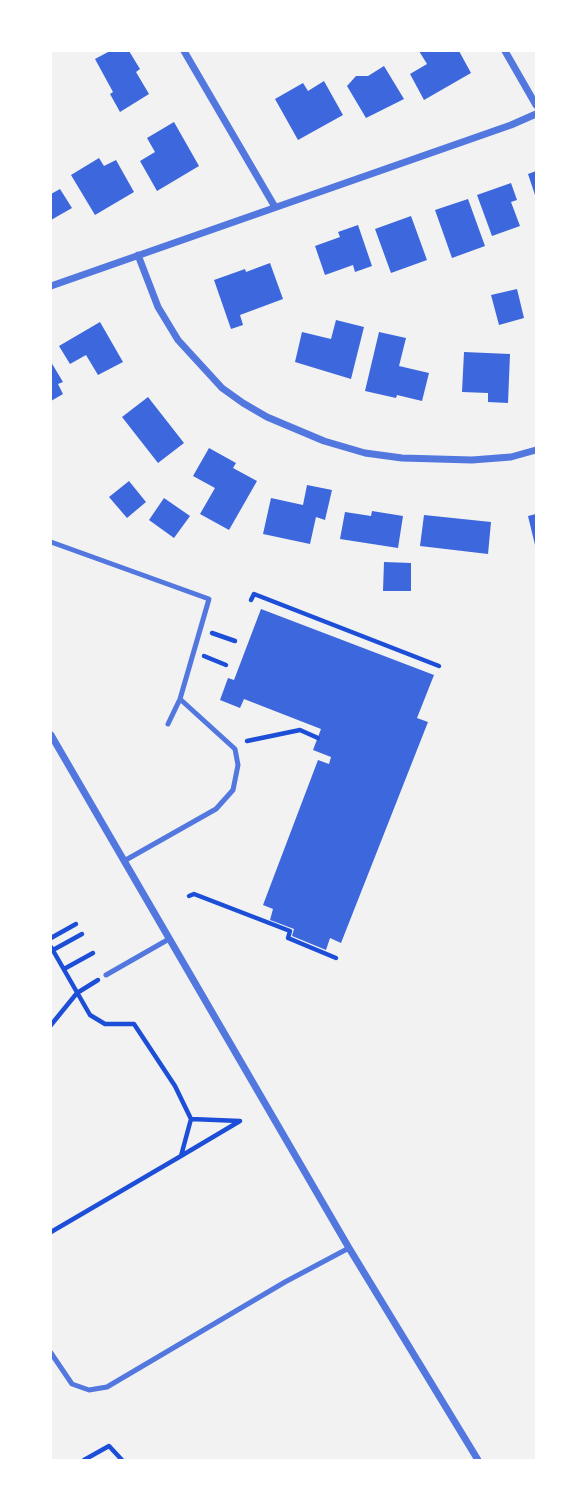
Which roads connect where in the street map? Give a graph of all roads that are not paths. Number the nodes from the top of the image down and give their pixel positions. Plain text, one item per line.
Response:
1 (184, 51) edge
2 (505, 51) edge
3 (536, 105) edge
4 (536, 114) edge
5 (275, 208) junction
6 (138, 256) junction
7 (51, 286) edge
8 (536, 450) edge
9 (51, 542) edge
10 (180, 699) junction
11 (168, 724) dead end
12 (51, 735) edge
13 (124, 861) junction
14 (169, 939) junction
15 (106, 975) road end
16 (349, 1248) junction
17 (51, 1353) edge
18 (478, 1460) edge

1 - 5 street
2 - 3 street
4 - 5 street
5 - 6 street
6 - 7 street
6 - 8 street
9 - 10 lane
10 - 11 lane
10 - 13 lane
12 - 13 street
13 - 14 street
14 - 15 lane
14 - 16 street
16 - 17 lane
16 - 18 street

